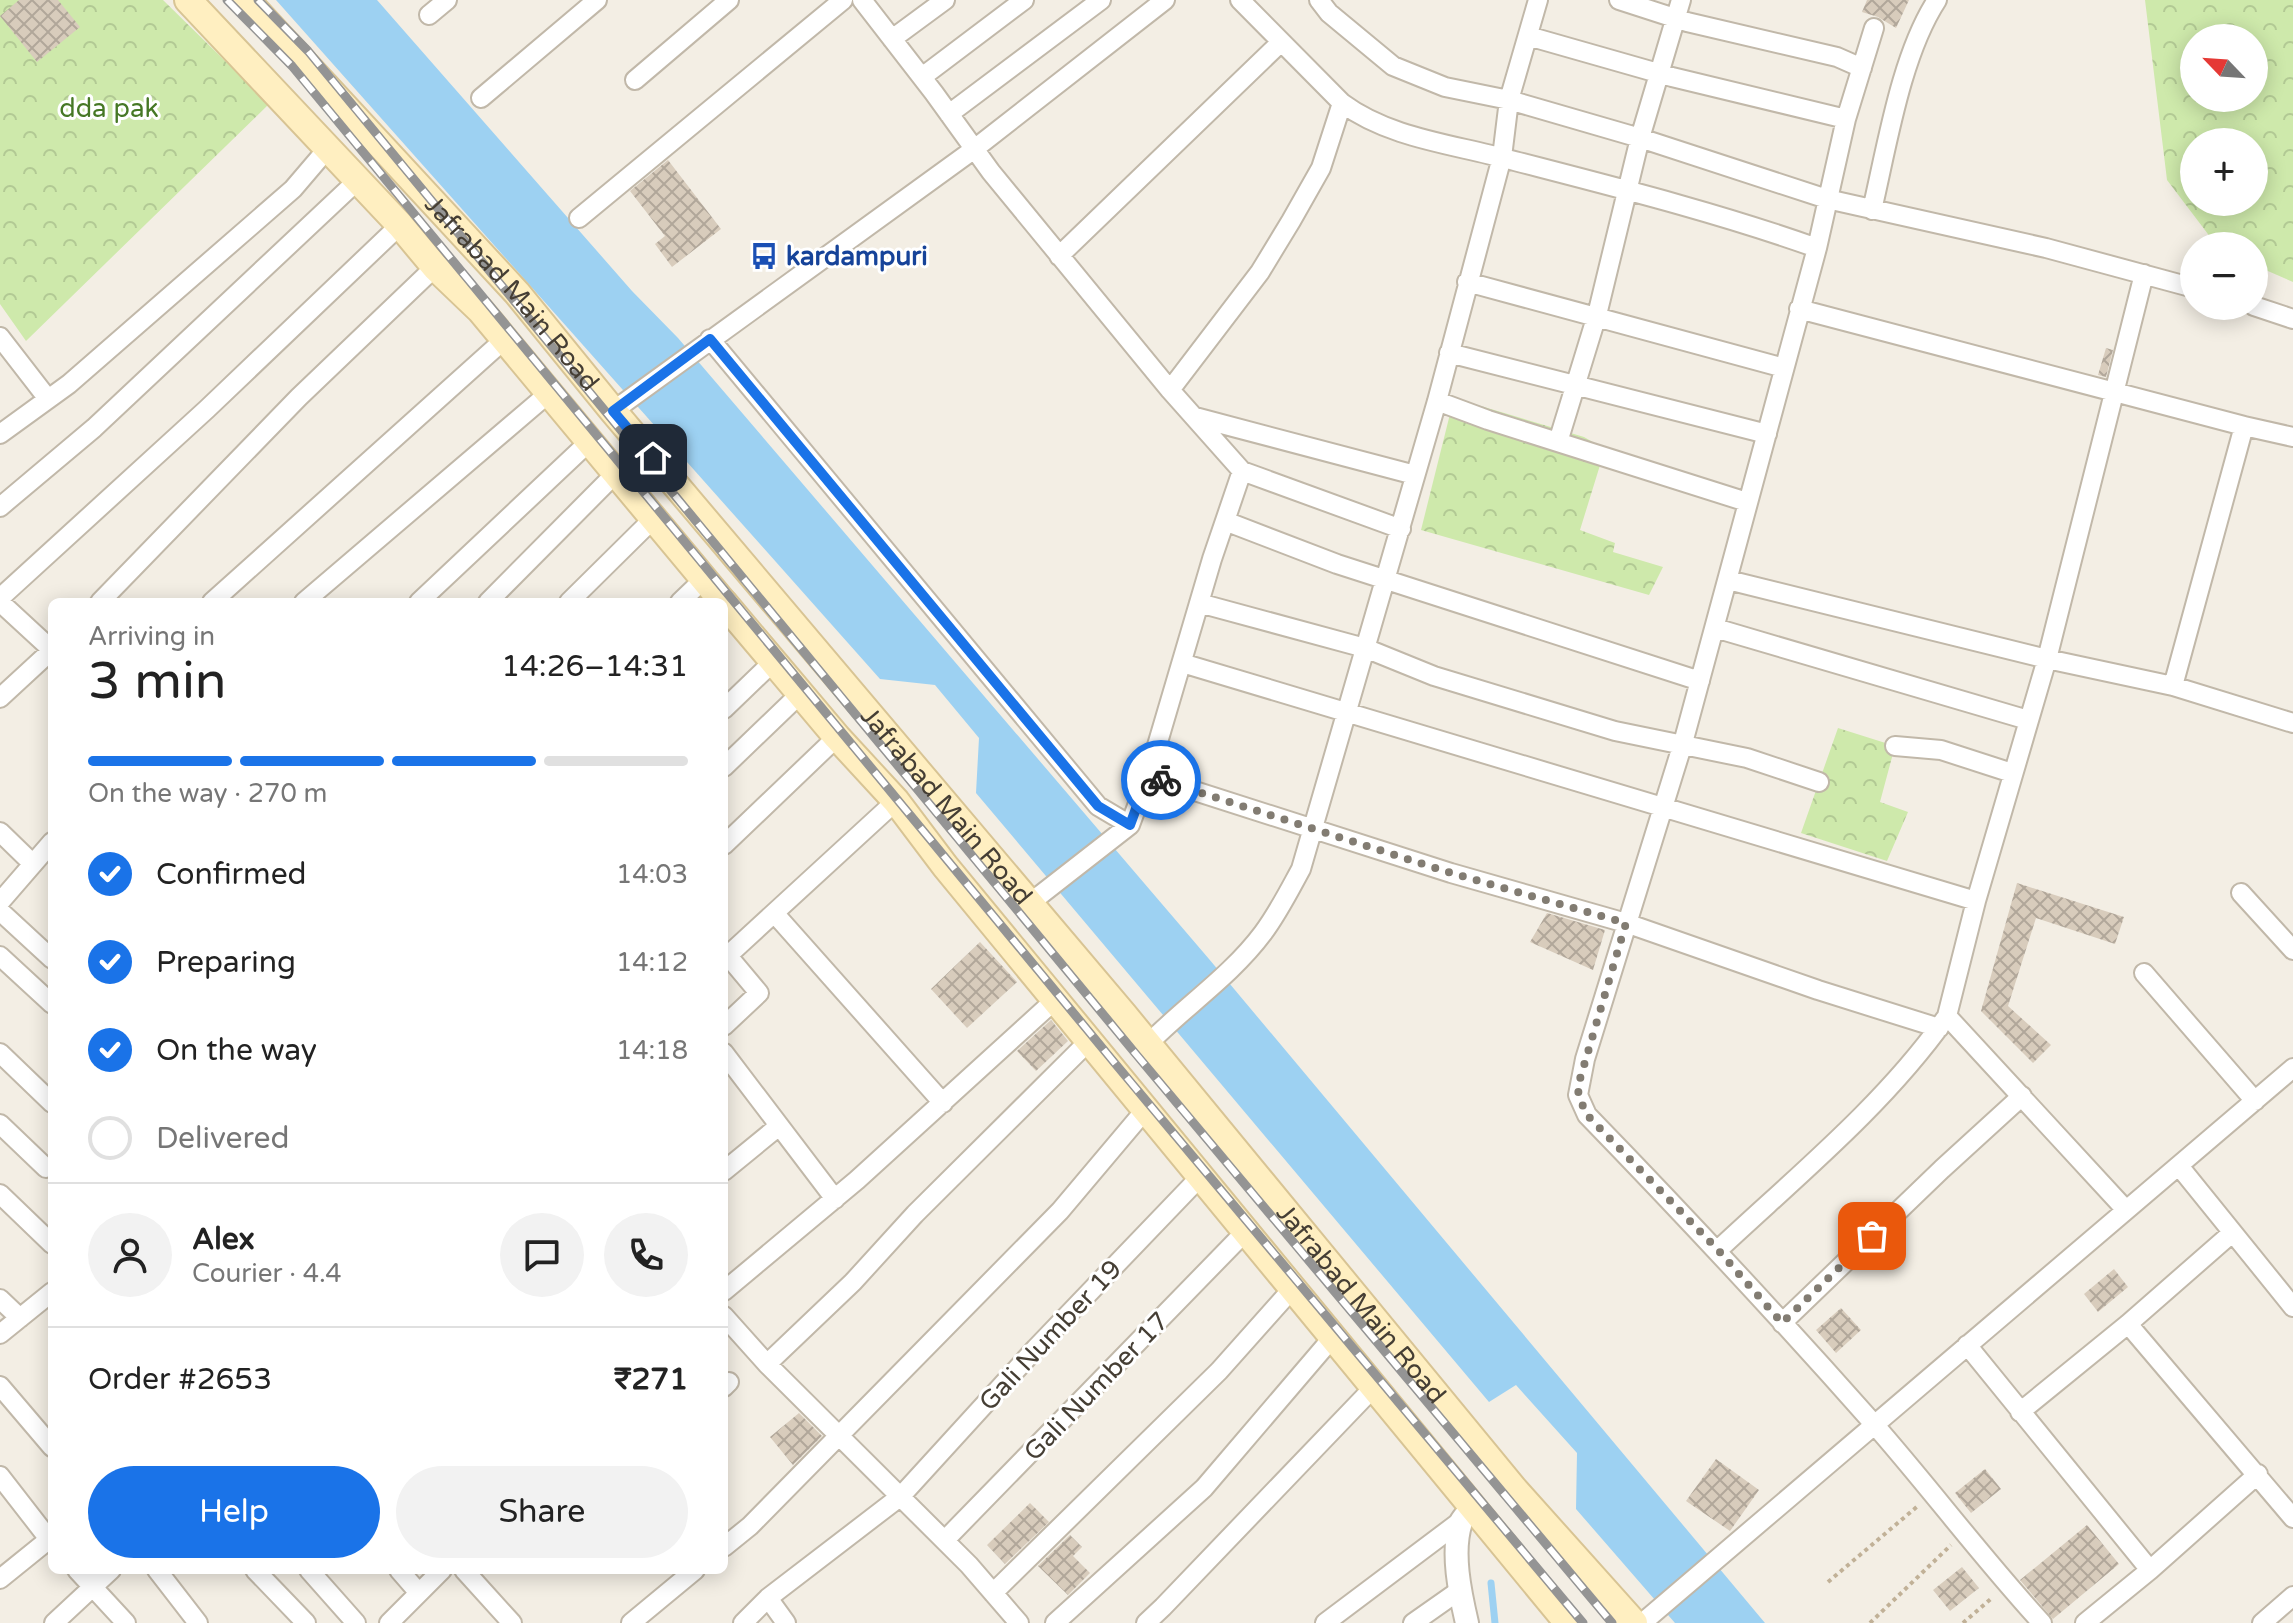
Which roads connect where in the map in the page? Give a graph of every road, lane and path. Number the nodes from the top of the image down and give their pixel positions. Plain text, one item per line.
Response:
1 (188, 0) edge
2 (246, 0) edge
3 (447, 0) edge
4 (567, 0) edge
5 (597, 0) edge
6 (729, 0) edge
7 (843, 0) edge
8 (862, 0) edge
9 (945, 0) edge
10 (1024, 0) edge
11 (1101, 0) edge
12 (1165, 0) edge
13 (1240, 0) edge
14 (1319, 0) edge
15 (1538, 0) edge
16 (1619, 0) edge
17 (1937, 0) edge
18 (1678, 9) edge
19 (429, 15) dead end
20 (579, 16) junction
21 (1874, 28) dead end
22 (1528, 36) junction
23 (892, 39) junction
24 (1281, 42) junction
25 (1862, 68) junction
26 (1660, 73) junction
27 (922, 77) junction
28 (635, 80) dead end
29 (331, 92) junction
30 (481, 98) dead end
31 (1509, 100) junction
32 (1342, 103) junction
33 (949, 114) junction
34 (299, 118) junction
35 (1846, 119) junction
36 (1640, 138) junction
37 (328, 148) junction
38 (973, 150) junction
39 (1502, 157) junction
40 (358, 180) junction
41 (1627, 191) junction
42 (1827, 199) junction
43 (1872, 210) junction
44 (579, 218) dead end
45 (400, 225) junction
46 (1817, 248) junction
47 (1059, 256) junction
48 (435, 267) junction
49 (2144, 274) junction
50 (1467, 282) junction
51 (2180, 284) edge
52 (1799, 309) junction
53 (2268, 311) edge
54 (1597, 315) junction
55 (2293, 319) edge
56 (0, 337) edge
57 (505, 339) junction
58 (710, 339) junction
59 (1449, 353) junction
60 (1784, 368) junction
61 (1576, 385) junction
62 (1170, 390) junction
63 (2116, 392) junction
64 (549, 393) junction
65 (48, 399) junction
66 (1437, 401) junction
67 (613, 411) junction
68 (1195, 417) junction
69 (2244, 426) junction
70 (0, 434) edge
71 (1767, 434) junction
72 (2293, 437) edge
73 (590, 441) junction
74 (1558, 442) junction
75 (1242, 471) junction
76 (616, 473) junction
77 (1415, 475) junction
78 (1747, 502) junction
79 (0, 507) edge
80 (654, 518) junction
81 (1225, 521) junction
82 (1401, 529) junction
83 (1386, 578) junction
84 (703, 580) junction
85 (1728, 580) junction
86 (104, 598) edge
87 (216, 598) edge
88 (309, 598) edge
89 (423, 598) edge
90 (492, 598) edge
91 (573, 598) edge
92 (684, 598) edge
93 (716, 598) edge
94 (0, 600) edge
95 (1199, 603) junction
96 (728, 615) edge
97 (1715, 628) junction
98 (48, 646) edge
99 (1365, 648) junction
100 (48, 654) edge
101 (2047, 659) junction
102 (774, 661) junction
103 (1182, 663) junction
104 (1700, 681) junction
105 (2173, 686) junction
106 (801, 693) junction
107 (0, 698) edge
108 (728, 705) edge
109 (1345, 714) junction
110 (2028, 720) junction
111 (2293, 723) edge
112 (837, 737) junction
113 (1683, 743) junction
114 (1895, 746) dead end
115 (728, 763) edge
116 (2012, 773) junction
117 (1148, 776) junction
118 (1819, 782) dead end
119 (896, 801) junction
120 (1662, 806) junction
121 (1130, 825) junction
122 (1312, 827) junction
123 (0, 832) edge
124 (728, 841) edge
125 (45, 854) edge
126 (2241, 893) dead end
127 (1976, 901) junction
128 (0, 902) edge
129 (1030, 903) junction
130 (0, 911) edge
131 (775, 914) junction
132 (1626, 923) junction
133 (2293, 950) edge
134 (48, 955) edge
135 (0, 956) edge
136 (728, 956) edge
137 (728, 960) edge
138 (2144, 973) dead end
139 (48, 1000) edge
140 (1055, 1000) junction
141 (728, 1022) edge
142 (1943, 1022) junction
143 (1153, 1038) junction
144 (1089, 1041) junction
145 (0, 1053) edge
146 (728, 1058) edge
147 (2290, 1077) edge
148 (2022, 1096) junction
149 (48, 1099) edge
150 (2255, 1101) junction
151 (943, 1103) junction
152 (1146, 1109) junction
153 (0, 1124) edge
154 (779, 1126) junction
155 (2179, 1166) junction
156 (46, 1168) dead end
157 (728, 1168) edge
158 (1201, 1176) junction
159 (0, 1194) edge
160 (835, 1199) junction
161 (2126, 1210) junction
162 (1246, 1231) junction
163 (2232, 1233) junction
164 (48, 1240) edge
165 (1718, 1250) junction
166 (728, 1288) edge
167 (1293, 1288) junction
168 (48, 1295) edge
169 (0, 1299) edge
170 (2293, 1307) edge
171 (20, 1318) junction
172 (728, 1320) edge
173 (1782, 1323) junction
174 (2128, 1324) junction
175 (0, 1334) edge
176 (1333, 1337) junction
177 (1967, 1345) junction
178 (767, 1364) junction
179 (0, 1386) edge
180 (1374, 1387) junction
181 (2020, 1412) junction
182 (1874, 1424) junction
183 (838, 1434) junction
184 (48, 1442) edge
185 (2258, 1474) junction
186 (0, 1476) edge
187 (1933, 1493) junction
188 (901, 1496) junction
189 (1468, 1514) junction
190 (2293, 1518) edge
191 (1964, 1532) junction
192 (48, 1536) edge
193 (945, 1540) junction
194 (48, 1542) edge
195 (728, 1544) edge
196 (2150, 1570) junction
197 (81, 1574) edge
198 (106, 1574) edge
199 (160, 1574) edge
200 (259, 1574) edge
201 (313, 1574) edge
202 (402, 1574) edge
203 (438, 1574) edge
204 (468, 1574) edge
205 (690, 1574) edge
206 (0, 1579) edge
207 (1828, 1582) dead end
208 (2007, 1585) junction
209 (93, 1586) junction
210 (1460, 1590) junction
211 (419, 1593) junction
212 (993, 1593) junction
213 (2293, 1596) edge
214 (768, 1598) junction
215 (1643, 1619) edge
216 (54, 1623) edge
217 (126, 1623) edge
218 (198, 1623) edge
219 (306, 1623) edge
220 (356, 1623) edge
221 (389, 1623) edge
222 (512, 1623) edge
223 (631, 1623) edge
224 (743, 1623) edge
225 (786, 1623) edge
226 (1019, 1623) edge
227 (1055, 1623) edge
228 (1146, 1623) edge
229 (1325, 1623) edge
230 (1413, 1623) edge
231 (1467, 1623) edge
232 (1568, 1623) edge
233 (1870, 1623) edge
234 (1963, 1623) edge
235 (2042, 1623) edge
236 (2085, 1623) edge
237 (2262, 1623) edge

1 - 34 main road, Jafrabad Main Road
2 - 29 main road, Jafrabad Main Road
3 - 19 street
4 - 20 street
5 - 20 street
6 - 28 street
7 - 44 street
8 - 23 street
9 - 23 street
10 - 27 street
11 - 33 street
12 - 38 street
13 - 24 street
14 - 31 street
15 - 22 street
16 - 18 street
17 - 43 street
18 - 25 street
18 - 26 street
20 - 30 street
21 - 25 street
22 - 26 street
22 - 31 street
23 - 27 street
24 - 32 street
24 - 47 street
25 - 35 street
26 - 35 street
26 - 36 street
27 - 33 street
29 - 34 main road
29 - 67 main road, Jafrabad Main Road
31 - 36 street
31 - 39 street
32 - 39 street
32 - 62 street
33 - 38 street
34 - 37 main road, Jafrabad Main Road
35 - 42 street
36 - 41 street
36 - 42 street
37 - 40 main road, Jafrabad Main Road
37 - 65 street
38 - 47 street
38 - 58 street
39 - 41 street
39 - 50 street
40 - 45 main road, Jafrabad Main Road
40 - 79 street
41 - 46 street
41 - 54 street
42 - 43 street
42 - 46 street
43 - 49 street
45 - 48 main road, Jafrabad Main Road
45 - 94 street
46 - 52 street
47 - 62 street
48 - 57 main road, Jafrabad Main Road
48 - 86 street
49 - 51 street
49 - 63 street
50 - 54 street
50 - 59 street
52 - 60 street
52 - 63 street
53 - 55 street
54 - 60 street
54 - 61 street
56 - 65 street
57 - 64 main road, Jafrabad Main Road
57 - 87 street
58 - 67 street
58 - 121 street
59 - 61 street
59 - 66 street
60 - 71 street
61 - 71 street
61 - 74 street
62 - 68 street
63 - 69 street
63 - 101 street
64 - 73 main road, Jafrabad Main Road
64 - 88 street
65 - 70 street
66 - 74 street
66 - 77 street
67 - 129 main road, Jafrabad Main Road
68 - 75 street
68 - 77 street
69 - 72 street
69 - 105 street
71 - 78 street
73 - 76 main road, Jafrabad Main Road
73 - 89 street
74 - 78 street
75 - 81 street
75 - 82 street
76 - 80 main road, Jafrabad Main Road
76 - 90 street
77 - 82 street
78 - 85 street
80 - 84 main road, Jafrabad Main Road
80 - 91 street
81 - 83 street
81 - 95 street
82 - 83 street
83 - 99 street
83 - 104 street
84 - 92 street
84 - 93 main road, Jafrabad Main Road
85 - 97 street
85 - 101 street
94 - 98 street
95 - 99 street
95 - 103 street
96 - 102 main road, Jafrabad Main Road
97 - 104 street
97 - 110 street
99 - 109 street
99 - 113 street
100 - 107 street
101 - 105 street
101 - 110 street
102 - 106 main road, Jafrabad Main Road
102 - 108 street
103 - 109 street
103 - 117 street
104 - 113 street
105 - 111 street
106 - 112 main road, Jafrabad Main Road
106 - 115 street
109 - 120 street
109 - 122 street
110 - 116 street
112 - 119 main road, Jafrabad Main Road
112 - 124 street
113 - 118 street
113 - 120 street
114 - 116 street
116 - 127 street
117 - 121 street
117 - 122 street
119 - 131 street
119 - 140 main road, Jafrabad Main Road
120 - 127 street
120 - 132 street
121 - 129 street
122 - 132 street
122 - 143 street
123 - 125 street
125 - 128 street
126 - 133 street
127 - 142 street
129 - 143 main road, Jafrabad Main Road
130 - 134 street
131 - 136 street
131 - 151 street
132 - 142 street
132 - 165 street
135 - 139 street
137 - 141 street
138 - 150 street
140 - 144 main road, Jafrabad Main Road
140 - 151 street
142 - 148 street
142 - 165 street
143 - 215 main road, Jafrabad Main Road
144 - 152 main road, Jafrabad Main Road
144 - 178 street
145 - 149 street
146 - 154 street
147 - 150 street
148 - 161 street
148 - 173 street
150 - 155 street
151 - 160 street
152 - 158 main road, Jafrabad Main Road
152 - 183 street
153 - 156 street
154 - 157 street
154 - 160 street
155 - 161 street
155 - 163 street
158 - 162 main road, Jafrabad Main Road
158 - 188 street, Gali Number 19
159 - 164 street
160 - 166 street
161 - 177 street
162 - 167 main road, Jafrabad Main Road
162 - 193 street, Gali Number 17
163 - 170 street
163 - 174 street
165 - 173 street
167 - 176 main road, Jafrabad Main Road
167 - 212 street
168 - 171 street
169 - 171 street
171 - 175 street
172 - 178 street
173 - 182 street
174 - 181 street
174 - 185 street
176 - 180 main road, Jafrabad Main Road
176 - 227 street
177 - 181 street
177 - 182 street
178 - 183 street
179 - 184 street
180 - 189 main road, Jafrabad Main Road
180 - 228 street
181 - 196 street
182 - 187 street
182 - 215 street
183 - 188 street
183 - 195 street
185 - 190 street
185 - 196 street
186 - 192 street
187 - 191 street
187 - 207 path
188 - 193 street
188 - 214 street, Gali Number 19
189 - 210 street
189 - 229 street
189 - 232 main road, Jafrabad Main Road
191 - 208 street
191 - 233 path
193 - 212 street
194 - 206 street
196 - 236 street
197 - 209 street
198 - 209 street
199 - 218 street
200 - 219 street
201 - 220 street
202 - 211 street
203 - 211 street
204 - 222 street
205 - 223 street
208 - 234 path
208 - 235 street
209 - 216 street
209 - 217 street
210 - 230 street
210 - 231 street
211 - 221 street
212 - 226 street
213 - 237 street
214 - 224 street, Gali Number 19
214 - 225 street

